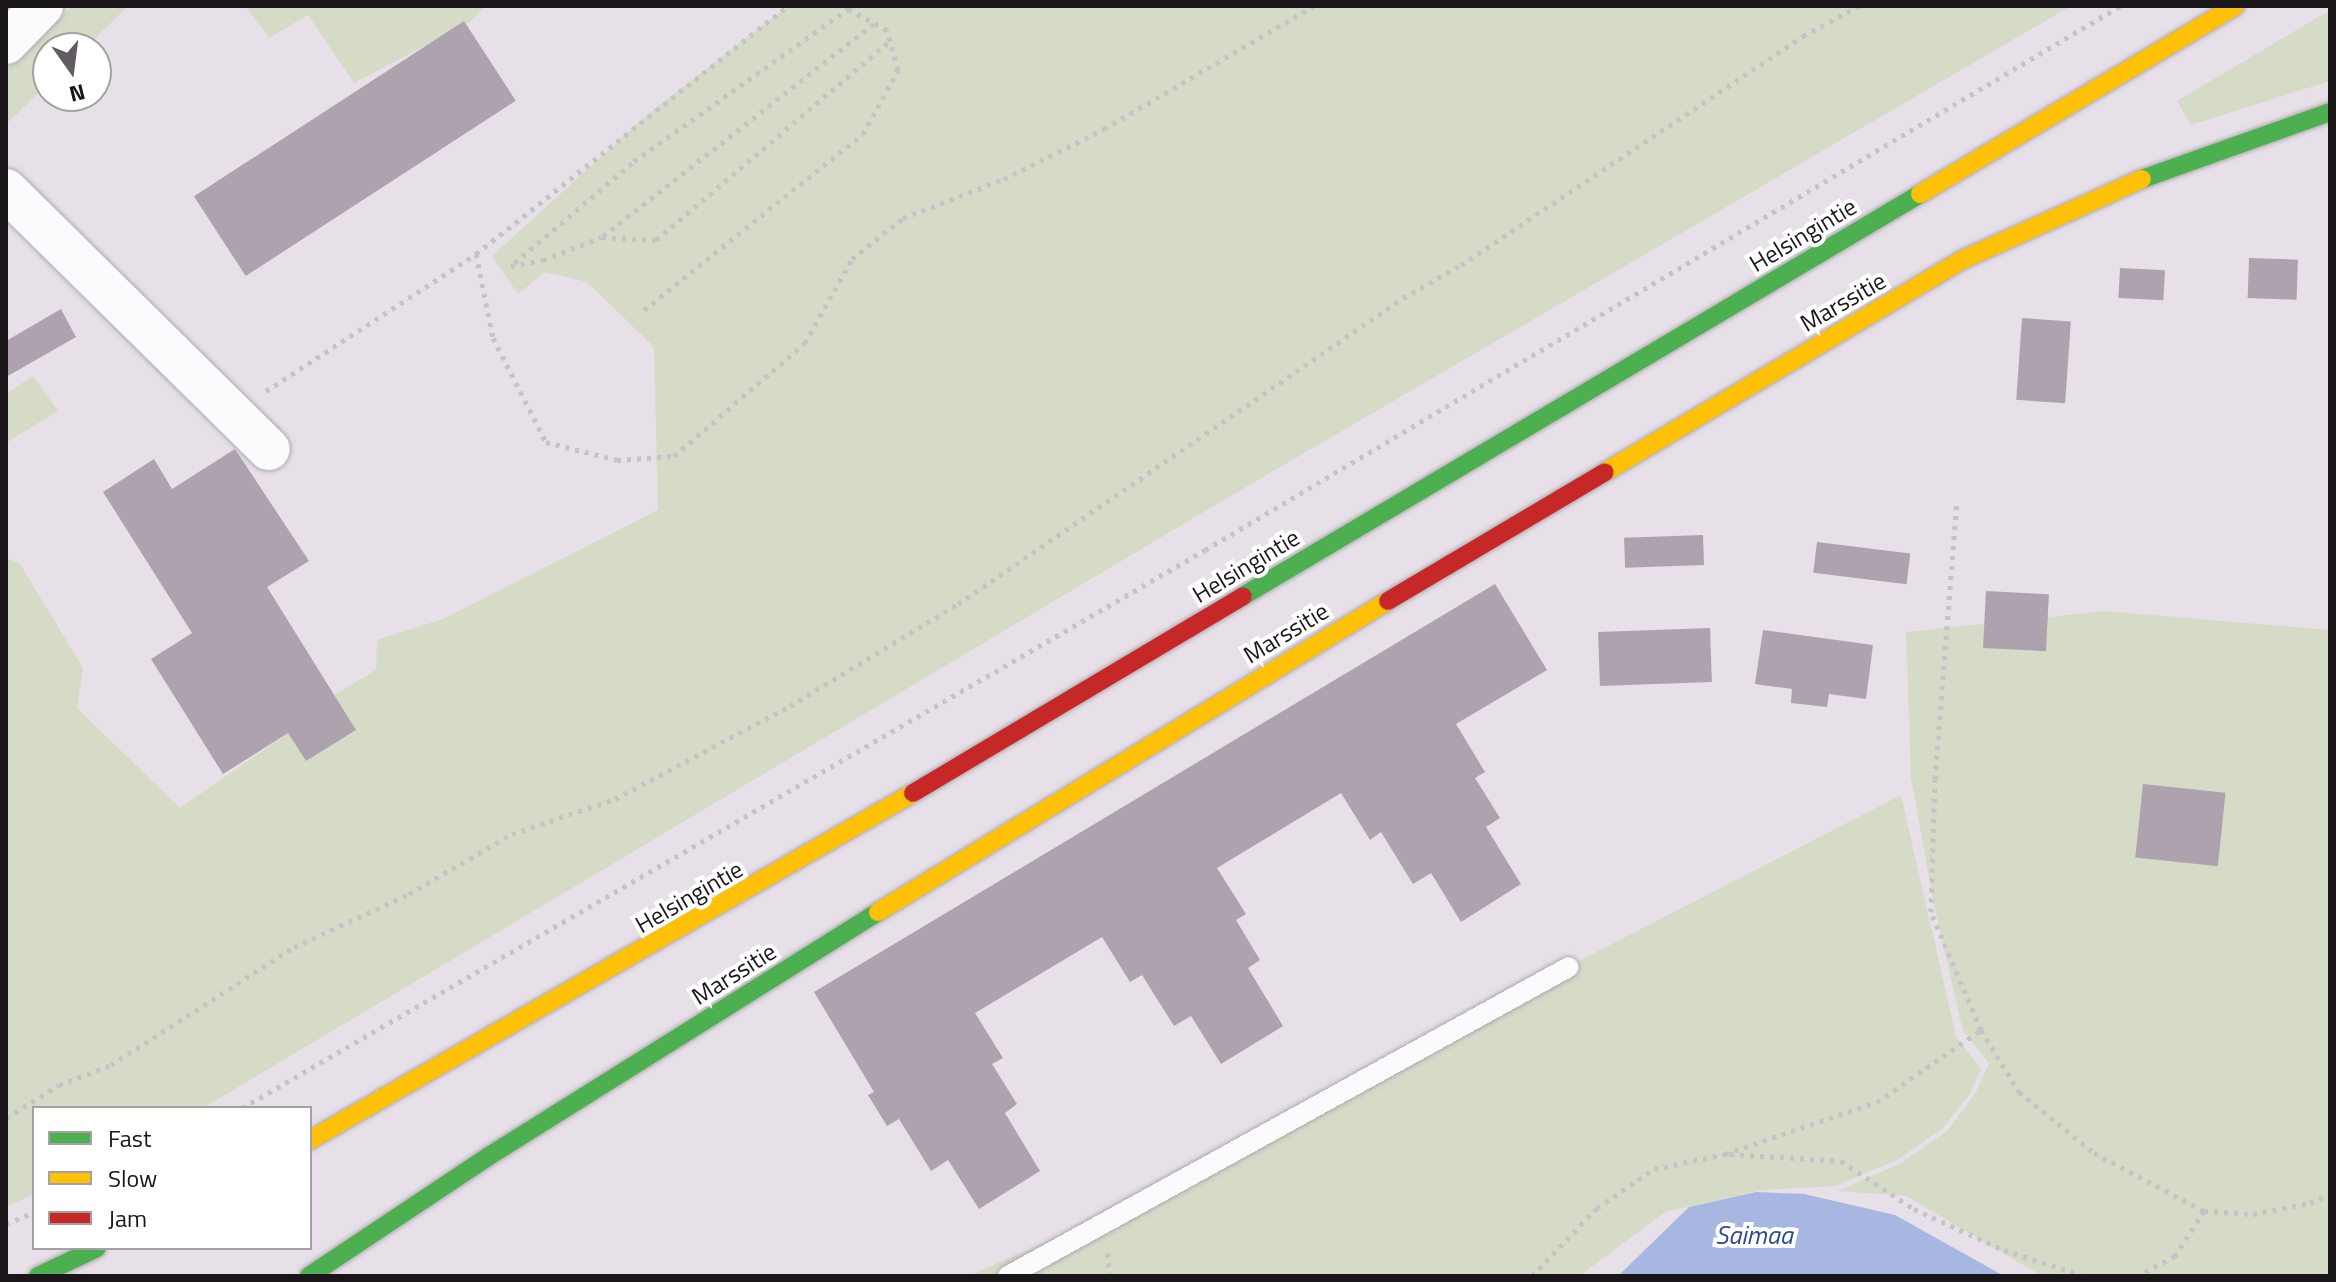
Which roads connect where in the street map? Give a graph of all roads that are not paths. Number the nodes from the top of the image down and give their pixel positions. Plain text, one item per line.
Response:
1 (42, 6) edge
2 (2228, 6) edge
3 (2235, 6) edge
4 (2203, 25) junction
5 (6, 43) edge
6 (2330, 112) edge
7 (6, 190) edge
8 (269, 449) dead end
9 (1569, 967) dead end
10 (312, 1139) edge
11 (93, 1250) edge
12 (38, 1276) edge
13 (309, 1276) edge
14 (1008, 1276) edge

1 - 5 street
2 - 4 main road, Helsingintie
3 - 4 main road, Helsingintie
4 - 10 main road, Helsingintie
6 - 13 main road, Marssitie
7 - 8 street
9 - 14 lane
11 - 12 main road

